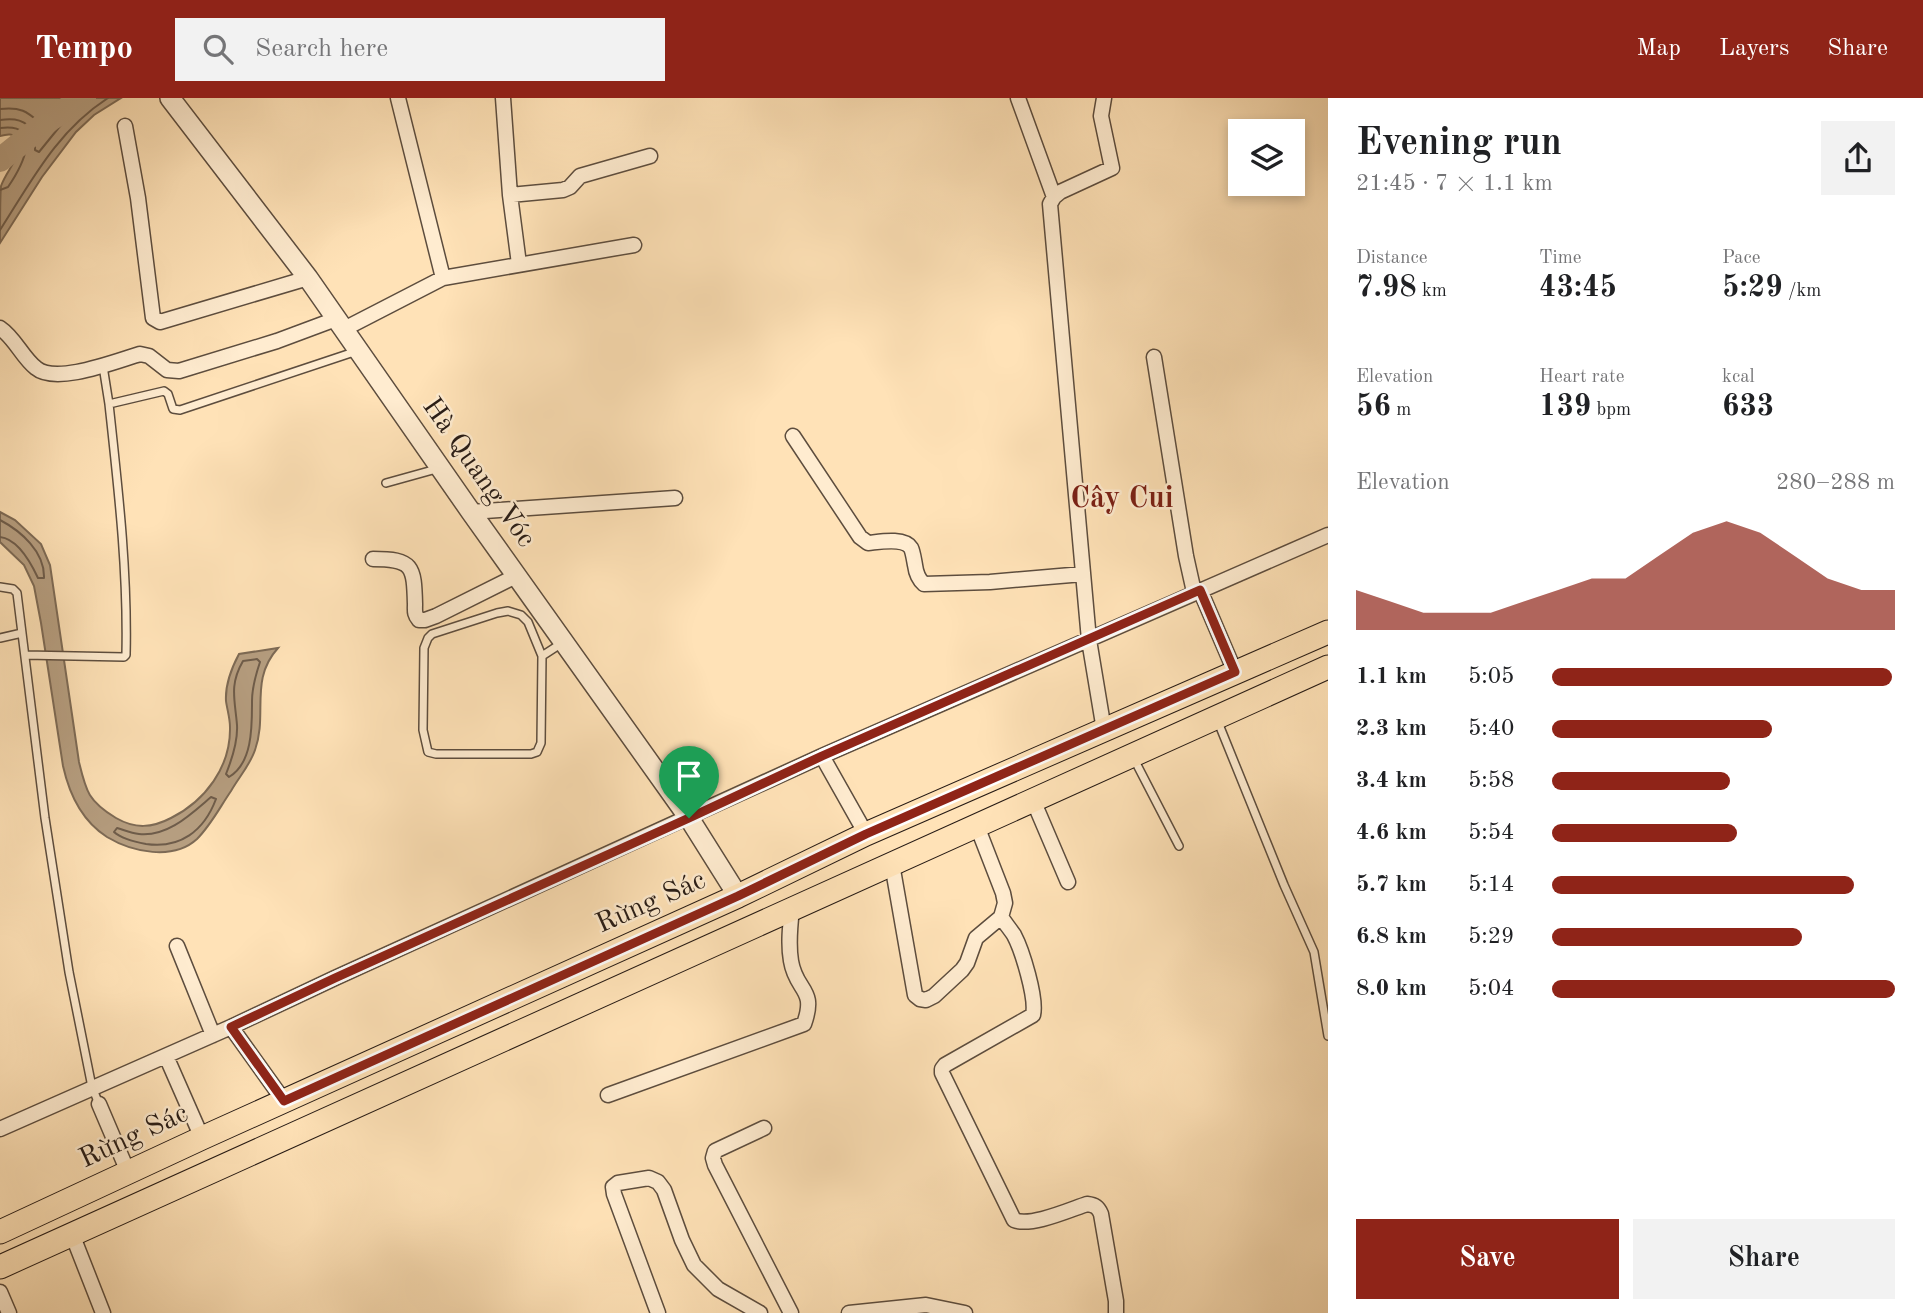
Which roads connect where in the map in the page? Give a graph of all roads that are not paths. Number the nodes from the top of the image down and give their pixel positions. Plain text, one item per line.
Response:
1 (398, 98) edge
2 (503, 98) edge
3 (1018, 98) edge
4 (1104, 98) edge
5 (175, 105) edge
6 (125, 126) dead end
7 (650, 156) dead end
8 (510, 195) junction
9 (1054, 197) junction
10 (634, 245) dead end
11 (519, 264) junction
12 (308, 278) junction
13 (443, 278) junction
14 (340, 324) junction
15 (0, 328) edge
16 (358, 350) junction
17 (1154, 357) dead end
18 (103, 365) junction
19 (109, 404) junction
20 (793, 436) dead end
21 (440, 468) junction
22 (386, 483) dead end
23 (675, 498) dead end
24 (471, 512) junction
25 (1328, 535) edge
26 (373, 559) dead end
27 (1083, 574) junction
28 (516, 576) junction
29 (0, 587) edge
30 (1197, 591) junction
31 (1328, 632) edge
32 (22, 634) junction
33 (0, 638) edge
34 (1089, 640) junction
35 (563, 642) junction
36 (25, 655) junction
37 (542, 656) junction
38 (1232, 665) junction
39 (1328, 667) edge
40 (1216, 718) junction
41 (1102, 722) junction
42 (822, 756) junction
43 (1132, 756) junction
44 (1033, 800) junction
45 (689, 818) junction
46 (976, 826) junction
47 (863, 827) junction
48 (1179, 846) dead end
49 (892, 864) junction
50 (1068, 882) dead end
51 (735, 891) junction
52 (792, 909) junction
53 (1001, 917) junction
54 (755, 926) junction
55 (177, 946) dead end
56 (231, 1027) junction
57 (213, 1035) junction
58 (1328, 1035) edge
59 (168, 1063) junction
60 (92, 1087) junction
61 (608, 1095) dead end
62 (284, 1101) junction
63 (99, 1104) joint
64 (764, 1128) dead end
65 (0, 1129) edge
66 (197, 1129) junction
67 (128, 1172) junction
68 (0, 1232) edge
69 (72, 1234) junction
70 (0, 1267) edge
71 (0, 1292) edge
72 (9, 1313) edge
73 (103, 1313) edge
74 (658, 1313) edge
75 (760, 1313) edge
76 (791, 1313) edge
77 (849, 1313) edge
78 (965, 1313) edge
79 (1116, 1313) edge

1 - 13 street
2 - 8 street
3 - 9 street
4 - 9 street
5 - 12 street, Hà Quang Vóc
6 - 12 street
7 - 8 street
8 - 11 street
9 - 27 street
10 - 11 street
11 - 13 street
12 - 14 street, Hà Quang Vóc
13 - 14 street
14 - 16 street, Hà Quang Vóc
14 - 18 street
15 - 18 street
16 - 19 lane
16 - 21 street, Hà Quang Vóc
17 - 30 street
18 - 19 lane
19 - 36 lane
20 - 27 street
21 - 22 lane
21 - 24 street, Hà Quang Vóc
23 - 24 street
24 - 28 street, Hà Quang Vóc
25 - 30 street
26 - 28 street
27 - 34 street
28 - 35 street, Hà Quang Vóc
29 - 32 lane
30 - 34 street
30 - 38 street
31 - 38 main road, Rừng Sác
32 - 33 lane
32 - 36 lane
34 - 41 street
34 - 42 street
35 - 37 lane
35 - 45 street, Hà Quang Vóc
36 - 60 lane
37 - 37 lane
38 - 41 main road, Rừng Sác
39 - 40 main road
40 - 43 main road
40 - 58 lane
41 - 47 main road, Rừng Sác
42 - 45 street
42 - 47 street
43 - 44 main road
43 - 48 lane
44 - 46 main road
44 - 50 street
45 - 51 street, Hà Quang Vóc
45 - 56 street
46 - 49 main road
46 - 53 street
47 - 51 main road, Rừng Sác
49 - 52 main road
49 - 53 street
51 - 54 main road
51 - 62 main road, Rừng Sác
52 - 54 main road
52 - 61 street
53 - 79 street
54 - 69 main road
55 - 57 street
56 - 57 street
56 - 62 street
57 - 59 street
59 - 60 street
59 - 66 street
60 - 63 lane
60 - 65 street
62 - 66 main road, Rừng Sác
63 - 67 street
64 - 76 street
66 - 67 main road, Rừng Sác
67 - 68 main road, Rừng Sác
69 - 70 main road
69 - 73 street
71 - 72 street
74 - 75 street
77 - 78 street

